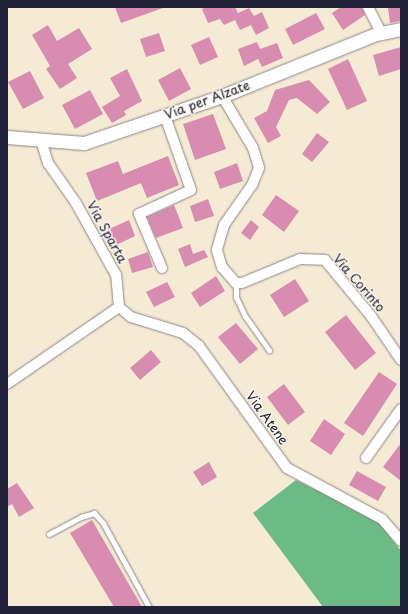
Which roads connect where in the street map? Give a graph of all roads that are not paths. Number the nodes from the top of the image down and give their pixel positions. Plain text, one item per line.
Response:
1 (368, 7) edge
2 (401, 28) edge
3 (381, 32) junction
4 (222, 96) junction
5 (165, 116) junction
6 (7, 137) edge
7 (41, 140) junction
8 (162, 268) dead end
9 (236, 283) junction
10 (119, 307) junction
11 (269, 350) dead end
12 (401, 360) edge
13 (7, 384) edge
14 (401, 409) edge
15 (366, 458) dead end
16 (49, 534) dead end
17 (401, 541) edge
18 (149, 607) edge

1 - 3 street
2 - 3 street, Via per Alzate
3 - 4 street, Via per Alzate
4 - 5 street, Via per Alzate
4 - 9 street
5 - 7 street, Via per Alzate
5 - 8 street
6 - 7 street, Via per Alzate
7 - 10 street, Via Sparta
9 - 11 lane
9 - 12 street, Via Corinto
10 - 13 street
10 - 17 street, Via Atene
14 - 15 street
16 - 18 lane

